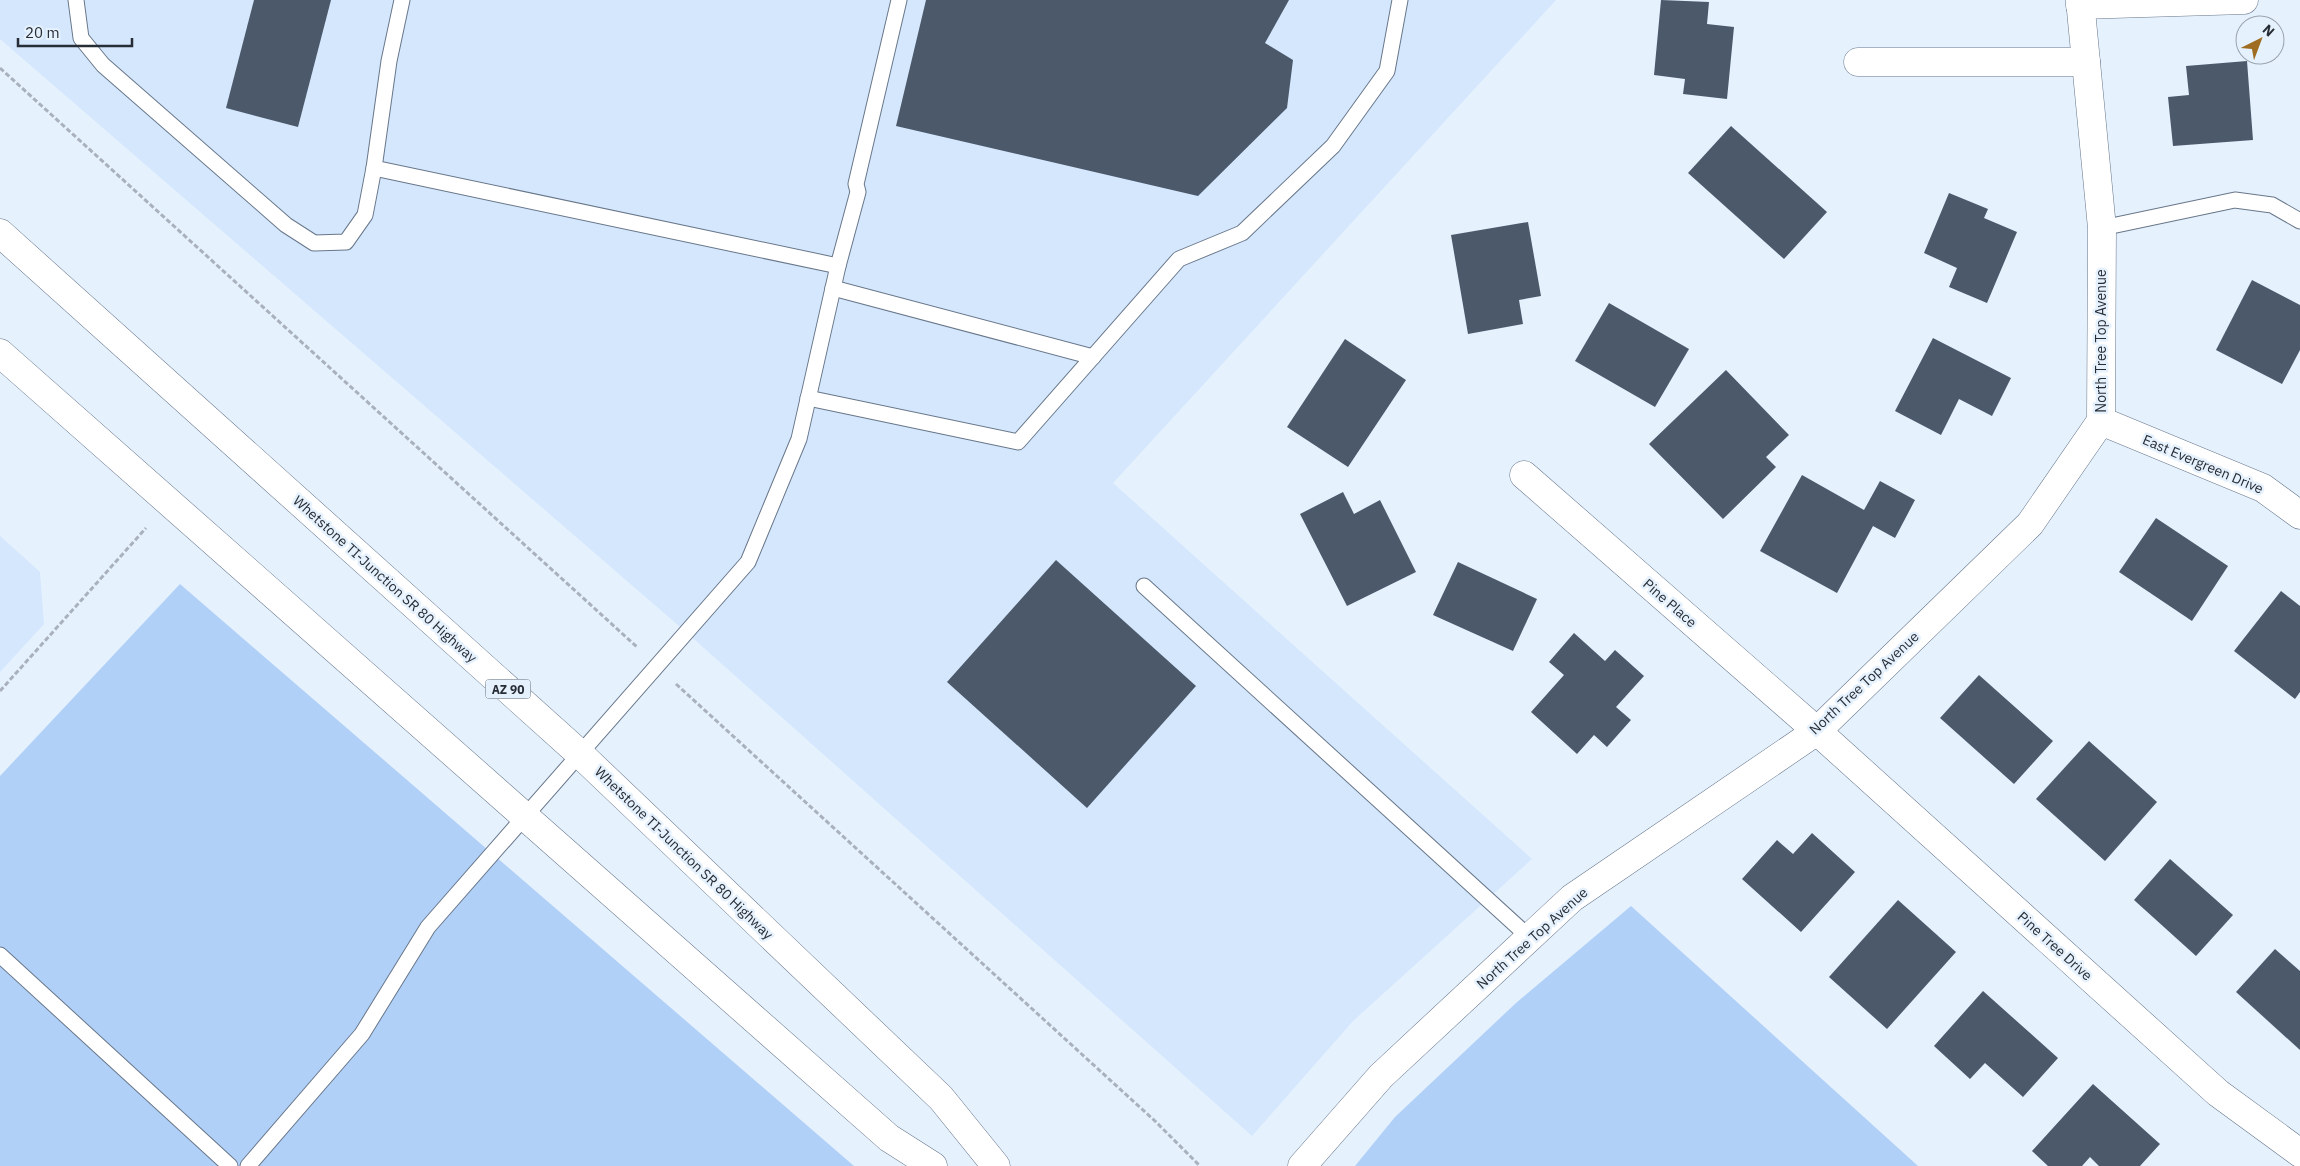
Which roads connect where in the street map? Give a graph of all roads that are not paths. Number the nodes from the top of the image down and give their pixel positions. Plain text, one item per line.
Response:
1 (76, 0) edge
2 (402, 0) edge
3 (899, 0) edge
4 (1400, 0) edge
5 (2244, 0) edge
6 (2080, 3) edge
7 (1858, 62) dead end
8 (2086, 62) junction
9 (374, 168) junction
10 (2300, 221) edge
11 (2102, 228) junction
12 (0, 233) edge
13 (838, 266) junction
14 (833, 288) junction
15 (0, 353) edge
16 (1093, 357) junction
17 (808, 398) junction
18 (2101, 421) junction
19 (1524, 475) dead end
20 (2300, 515) edge
21 (1144, 586) dead end
22 (1817, 731) junction
23 (580, 754) junction
24 (524, 818) junction
25 (1530, 938) junction
26 (0, 955) edge
27 (2300, 1153) edge
28 (230, 1166) edge
29 (248, 1166) edge
30 (933, 1166) edge
31 (996, 1166) edge
32 (1302, 1166) edge

1 - 9 lane
2 - 9 lane
3 - 13 lane
4 - 16 lane
5 - 6 main road
6 - 8 main road, North Tree Top Avenue
7 - 8 main road
8 - 11 main road, North Tree Top Avenue
9 - 13 lane
10 - 11 lane
11 - 18 main road, North Tree Top Avenue
12 - 23 main road, Whetstone TI-Junction SR 80 Highway / AZ 90
13 - 14 lane
14 - 16 lane
14 - 17 lane
15 - 24 main road
16 - 17 lane
17 - 23 lane
18 - 20 main road, East Evergreen Drive
18 - 22 main road, North Tree Top Avenue
19 - 22 main road, Pine Place
21 - 25 lane
22 - 25 main road, North Tree Top Avenue
22 - 27 main road, Pine Tree Drive
23 - 24 lane
23 - 31 main road, Whetstone TI-Junction SR 80 Highway / AZ 90
24 - 29 lane
24 - 30 main road
25 - 32 main road, North Tree Top Avenue
26 - 28 lane

